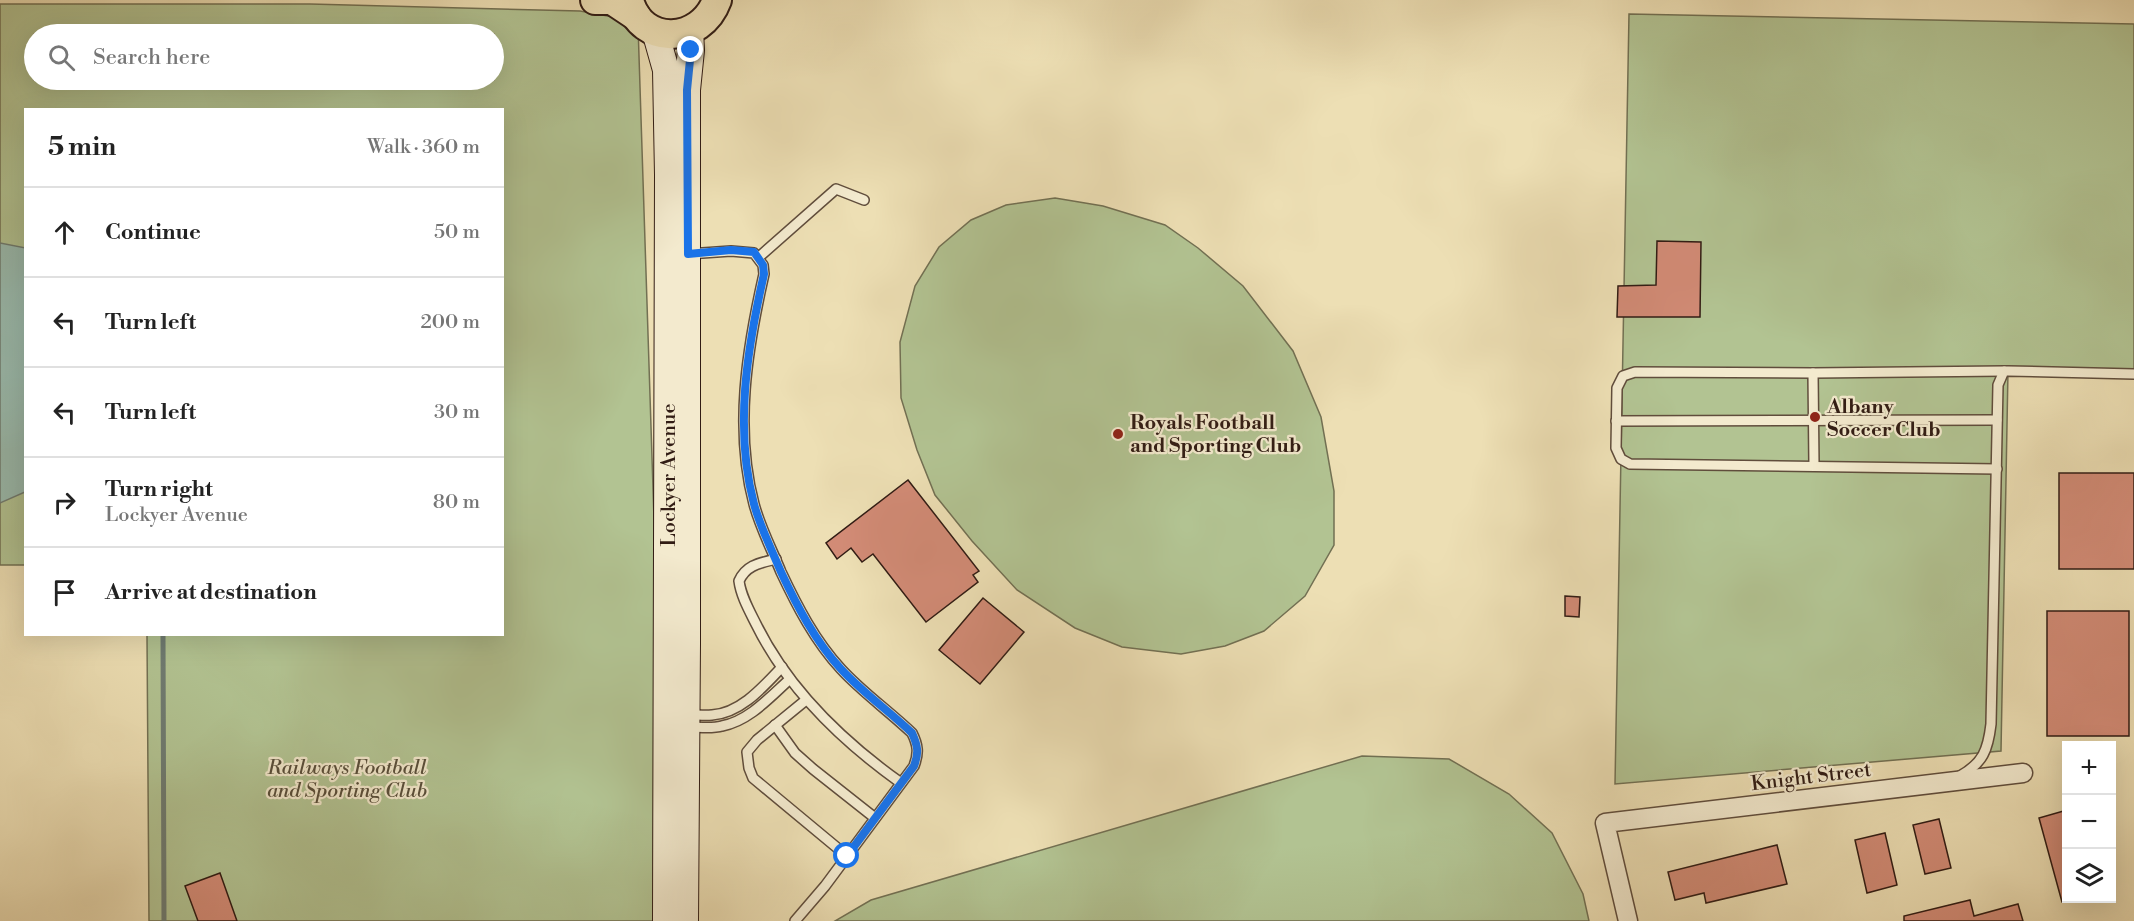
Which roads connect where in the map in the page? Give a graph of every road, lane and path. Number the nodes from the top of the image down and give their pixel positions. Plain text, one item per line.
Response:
1 (595, 0) edge
2 (723, 0) edge
3 (640, 16) edge
4 (690, 31) junction
5 (864, 200) dead end
6 (678, 253) junction
7 (759, 257) junction
8 (2004, 371) junction
9 (1813, 373) junction
10 (2134, 374) edge
11 (1997, 420) junction
12 (1616, 421) junction
13 (1814, 421) junction
14 (1814, 466) junction
15 (1997, 468) junction
16 (776, 559) junction
17 (782, 667) junction
18 (790, 679) junction
19 (806, 700) junction
20 (677, 720) junction
21 (775, 726) junction
22 (2023, 773) dead end
23 (1951, 782) junction
24 (901, 783) junction
25 (875, 818) junction
26 (847, 856) junction
27 (666, 921) edge
28 (685, 921) edge
29 (795, 921) edge
30 (1628, 921) edge

1 - 3 main road
2 - 4 main road
3 - 4 main road
3 - 6 main road, Lockyer Avenue
4 - 6 main road, Lockyer Avenue
5 - 7 lane
6 - 7 lane
6 - 20 main road, Lockyer Avenue
7 - 16 lane
8 - 9 lane
8 - 10 lane
8 - 11 lane
9 - 12 lane
9 - 13 lane
11 - 13 lane
11 - 15 lane
12 - 13 lane
12 - 14 lane
13 - 14 lane
14 - 15 lane
15 - 23 lane
16 - 17 lane
16 - 24 lane
17 - 18 lane
17 - 20 lane
18 - 19 lane
18 - 20 lane
19 - 21 lane
19 - 24 lane
20 - 27 main road, Lockyer Avenue
20 - 28 main road, Lockyer Avenue
21 - 25 lane
21 - 26 lane
22 - 23 street, Knight Street
23 - 30 street, Knight Street
24 - 25 lane
25 - 26 lane
26 - 29 lane

